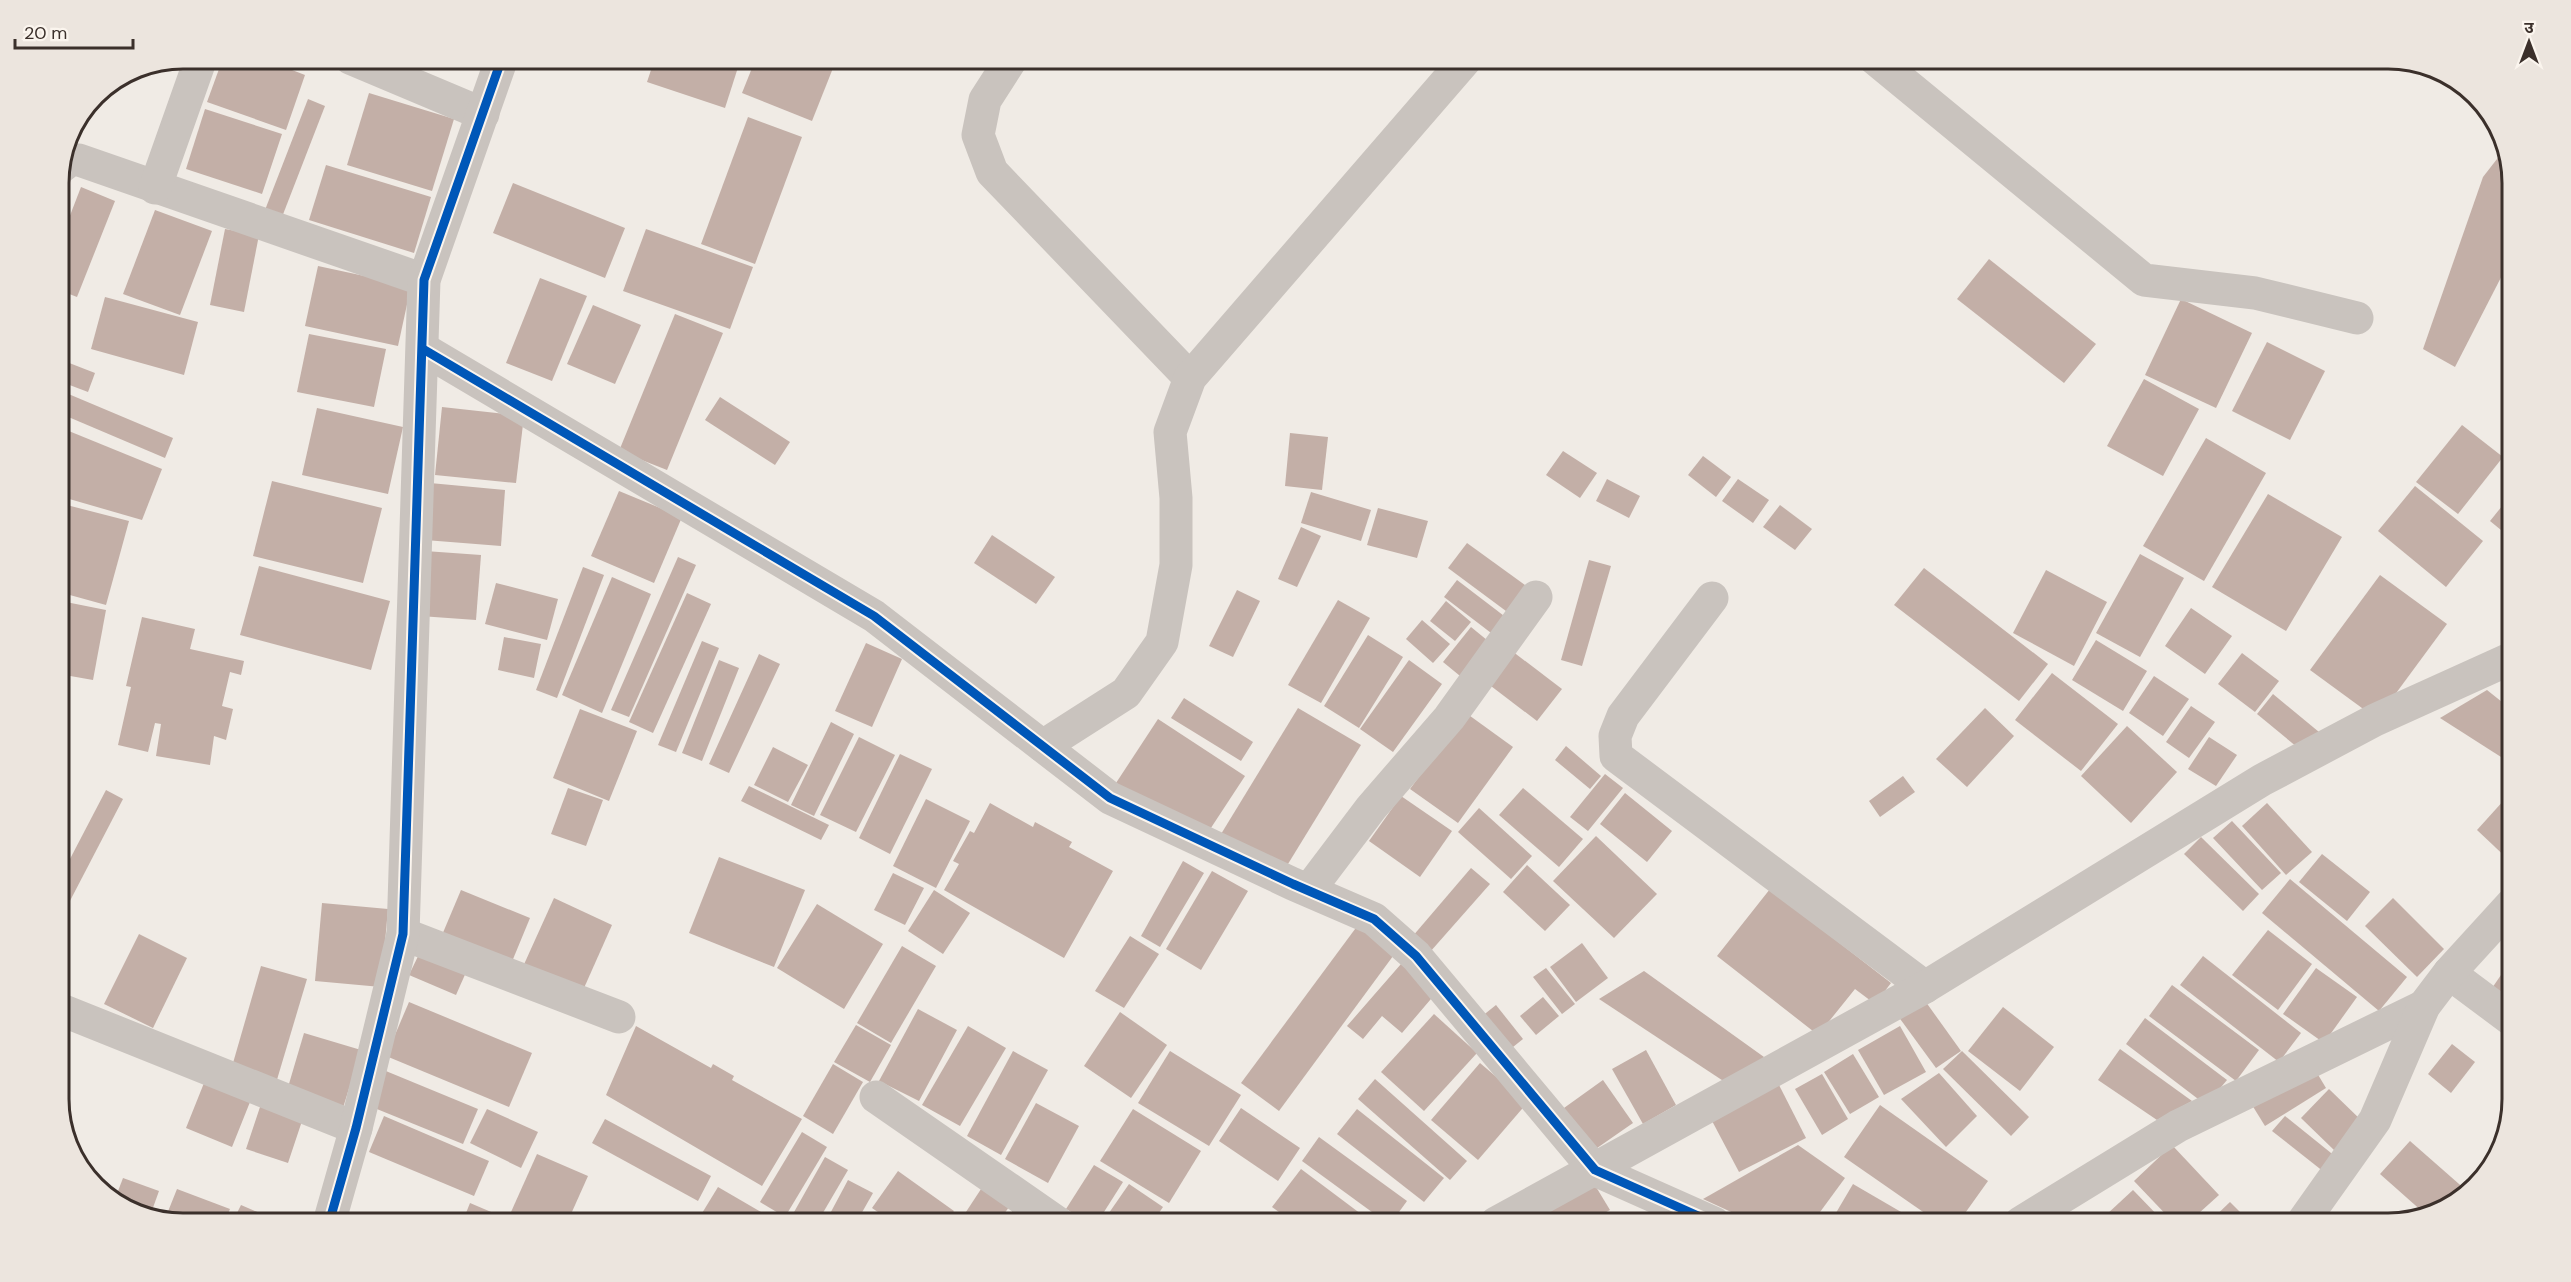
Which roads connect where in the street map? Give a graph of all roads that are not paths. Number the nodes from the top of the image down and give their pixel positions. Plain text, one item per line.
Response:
1 (197, 69) edge
2 (376, 69) edge
3 (498, 69) edge
4 (1005, 69) edge
5 (1457, 69) edge
6 (1887, 69) edge
7 (483, 114) junction
8 (72, 160) edge
9 (155, 188) junction
10 (424, 280) junction
11 (2357, 318) dead end
12 (423, 349) junction
13 (1190, 378) junction
14 (1536, 597) dead end
15 (1712, 598) dead end
16 (2502, 663) edge
17 (1043, 746) junction
18 (1309, 890) junction
19 (2502, 915) edge
20 (403, 934) junction
21 (2449, 973) junction
22 (1925, 987) junction
23 (2424, 1006) junction
24 (69, 1013) edge
25 (2502, 1013) edge
26 (619, 1017) dead end
27 (876, 1097) dead end
28 (356, 1128) junction
29 (1595, 1170) junction
30 (332, 1213) edge
31 (1042, 1213) edge
32 (1516, 1213) edge
33 (1690, 1213) edge
34 (2038, 1213) edge
35 (2310, 1213) edge

1 - 9 street
2 - 7 street
3 - 7 street
4 - 13 street
5 - 13 street
6 - 11 street
7 - 10 street
8 - 9 street
9 - 10 street
10 - 12 street
12 - 17 street
12 - 20 street
13 - 17 street
14 - 18 street
15 - 22 street
16 - 22 street
17 - 18 street
18 - 29 street
19 - 21 street
20 - 26 street
20 - 28 street
21 - 23 street
21 - 25 street
22 - 29 street
23 - 34 street
23 - 35 street
24 - 28 street
27 - 31 street
28 - 30 street
29 - 32 street
29 - 33 street

